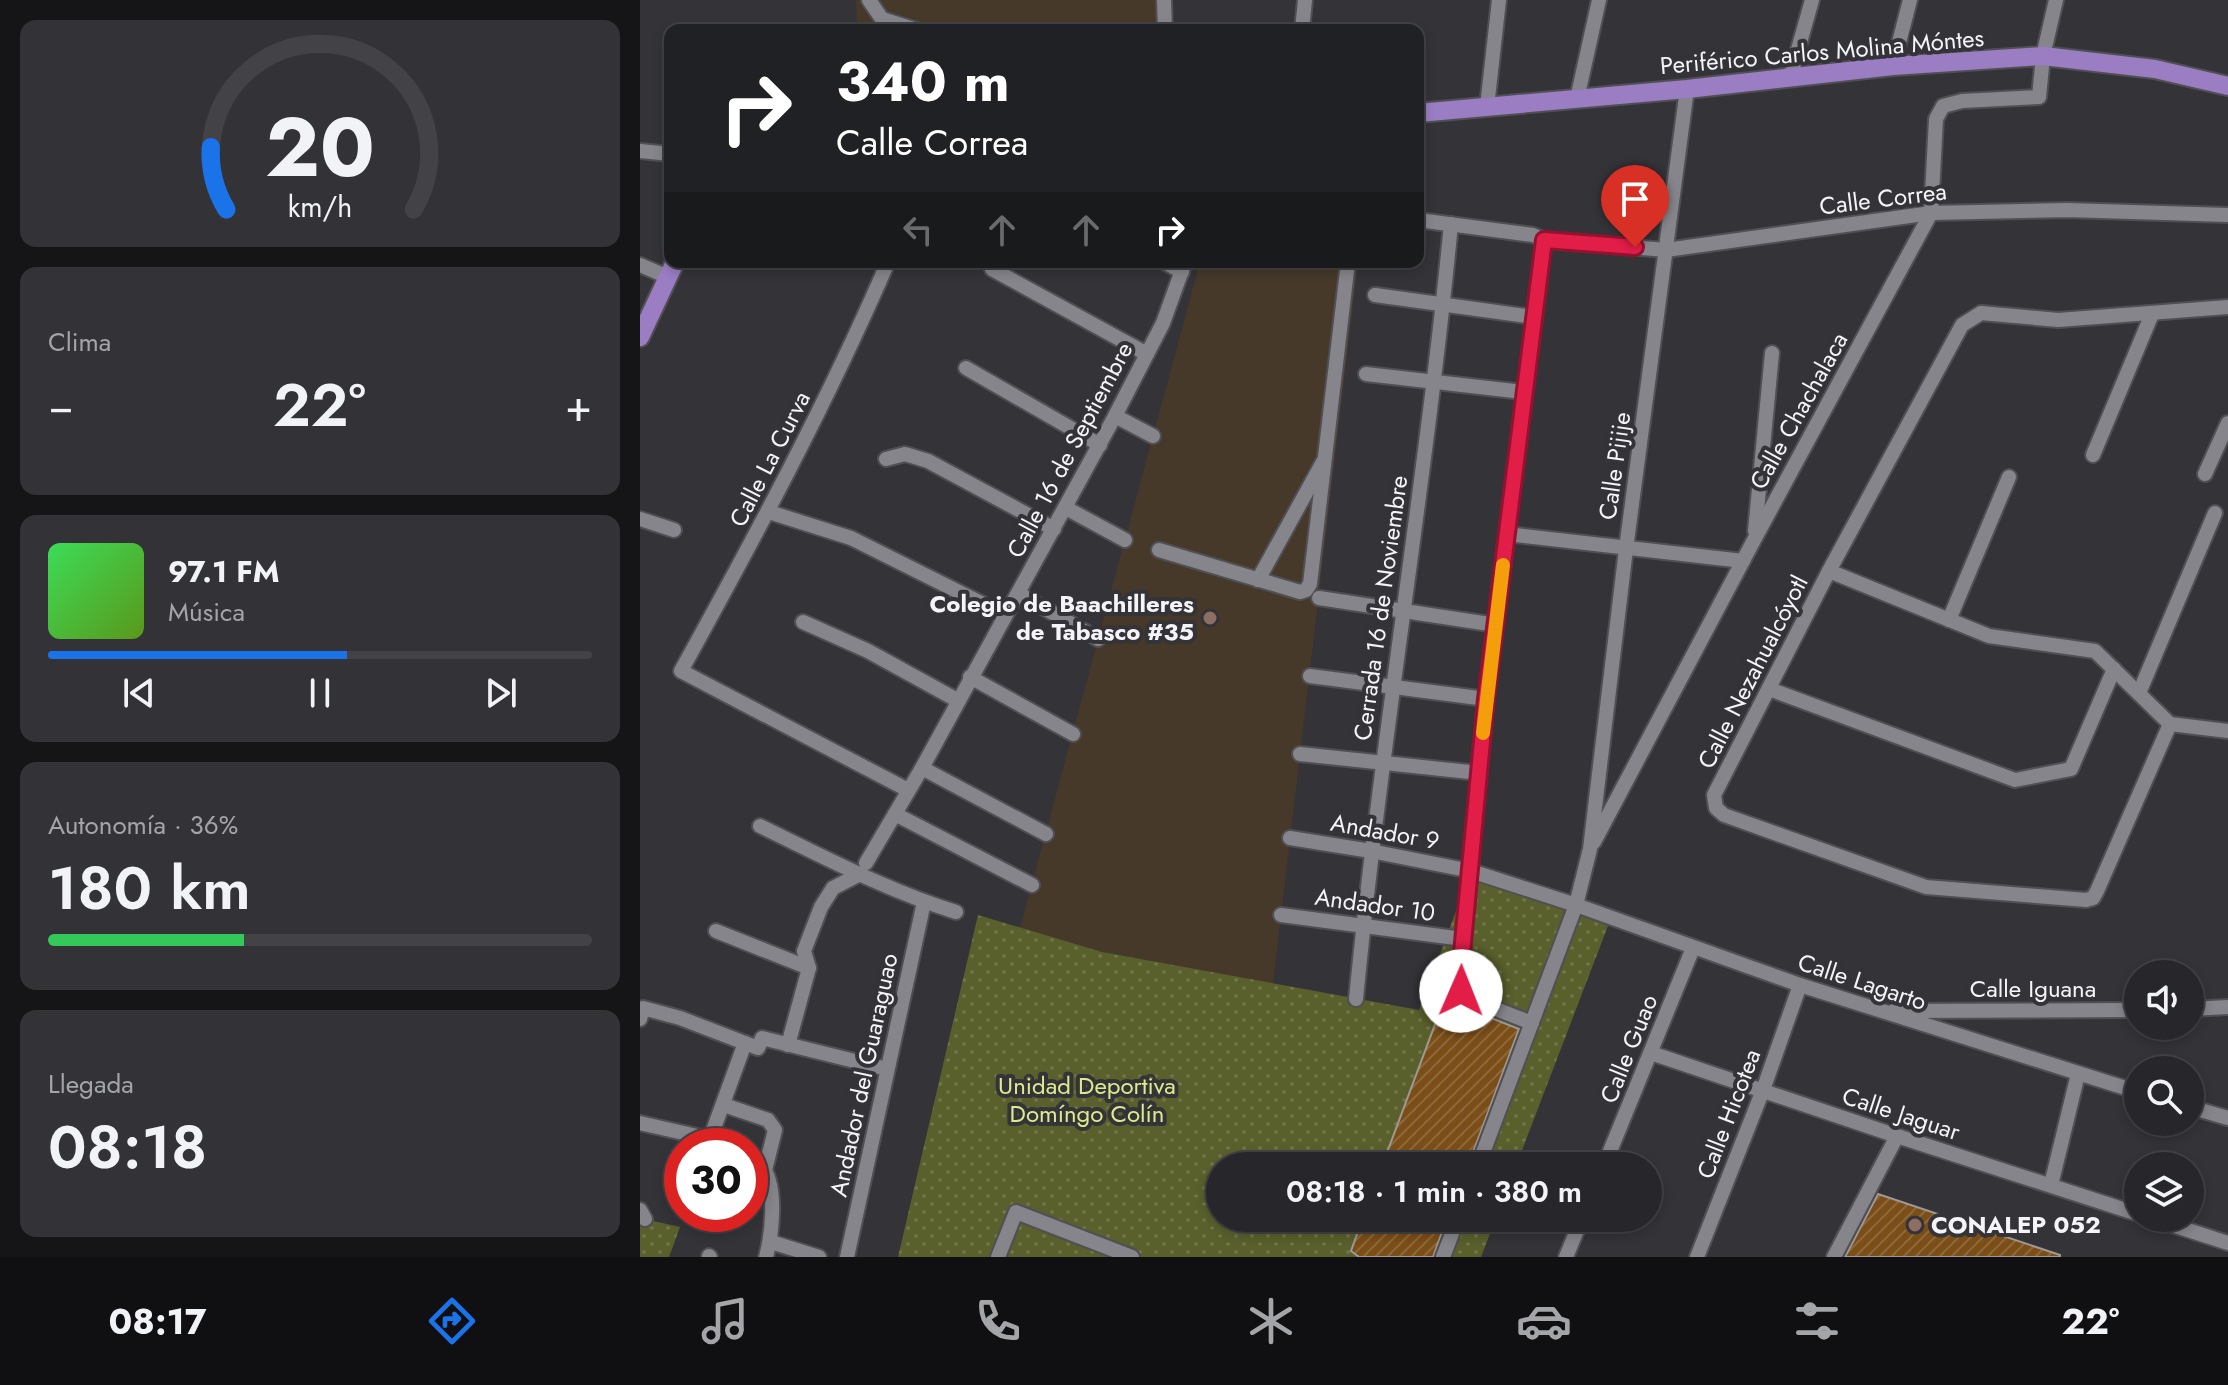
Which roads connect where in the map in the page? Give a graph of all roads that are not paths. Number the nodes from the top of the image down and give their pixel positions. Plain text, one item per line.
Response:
1 (869, 0) edge
2 (1164, 0) edge
3 (1305, 0) edge
4 (1499, 0) edge
5 (1599, 0) edge
6 (1812, 0) edge
7 (1910, 0) edge
8 (2056, 0) edge
9 (898, 24) edge
10 (1165, 24) edge
11 (1303, 24) edge
12 (2043, 56) junction
13 (1893, 66) junction
14 (1790, 78) junction
15 (2228, 86) edge
16 (1687, 89) junction
17 (1577, 99) junction
18 (1487, 107) junction
19 (1424, 112) edge
20 (640, 151) edge
21 (664, 153) edge
22 (1931, 213) junction
23 (2228, 215) edge
24 (1424, 221) edge
25 (1451, 224) junction
26 (1544, 240) junction
27 (1666, 250) junction
28 (640, 265) edge
29 (885, 268) edge
30 (1184, 268) edge
31 (1347, 268) edge
32 (672, 269) edge
33 (992, 269) dead end
34 (1375, 295) dead end
35 (1443, 305) junction
36 (2228, 307) edge
37 (2152, 314) junction
38 (1533, 317) junction
39 (640, 337) edge
40 (1772, 353) dead end
41 (1147, 354) junction
42 (966, 368) dead end
43 (1366, 374) dead end
44 (1433, 382) junction
45 (1523, 392) junction
46 (1115, 416) junction
47 (2228, 423) edge
48 (1153, 436) dead end
49 (1100, 445) junction
50 (1327, 455) junction
51 (2093, 455) dead end
52 (886, 459) dead end
53 (2205, 474) dead end
54 (2009, 477) dead end
55 (1066, 508) junction
56 (769, 512) junction
57 (2215, 513) dead end
58 (640, 519) edge
59 (1054, 529) junction
60 (674, 530) dead end
61 (1507, 534) junction
62 (1125, 540) dead end
63 (1754, 540) junction
64 (1626, 549) junction
65 (1159, 550) dead end
66 (1743, 561) junction
67 (1829, 571) junction
68 (1258, 580) junction
69 (1018, 593) junction
70 (1319, 598) dead end
71 (1404, 612) junction
72 (1005, 615) junction
73 (1949, 620) junction
74 (803, 622) dead end
75 (1496, 625) junction
76 (1098, 639) dead end
77 (2114, 669) junction
78 (1310, 676) dead end
79 (970, 677) junction
80 (1393, 685) junction
81 (1769, 689) junction
82 (2139, 693) junction
83 (1486, 699) junction
84 (957, 700) junction
85 (2170, 724) junction
86 (2228, 731) edge
87 (1073, 734) dead end
88 (1300, 754) dead end
89 (1383, 763) junction
90 (922, 768) junction
91 (1479, 773) junction
92 (908, 790) junction
93 (895, 814) junction
94 (760, 826) dead end
95 (1046, 834) dead end
96 (1290, 838) dead end
97 (1590, 849) junction
98 (1371, 851) junction
99 (863, 868) junction
100 (1471, 871) junction
101 (1032, 885) dead end
102 (924, 902) junction
103 (1576, 905) junction
104 (956, 912) dead end
105 (1281, 915) dead end
106 (1363, 925) junction
107 (716, 931) dead end
108 (1463, 939) junction
109 (1693, 948) junction
110 (809, 968) junction
111 (1800, 985) junction
112 (1356, 999) dead end
113 (2228, 1007) edge
114 (2204, 1008) edge
115 (2124, 1010) edge
116 (1880, 1011) junction
117 (641, 1014) edge
118 (1532, 1023) junction
119 (745, 1043) junction
120 (788, 1045) junction
121 (1651, 1053) junction
122 (887, 1069) junction
123 (2078, 1074) junction
124 (2124, 1088) edge
125 (1763, 1090) junction
126 (724, 1105) junction
127 (2204, 1111) edge
128 (2228, 1118) edge
129 (640, 1123) edge
130 (664, 1128) edge
131 (715, 1128) edge
132 (1897, 1136) junction
133 (1483, 1152) edge
134 (1610, 1152) edge
135 (768, 1158) edge
136 (2051, 1185) junction
137 (768, 1187) edge
138 (2124, 1209) edge
139 (1453, 1232) edge
140 (1576, 1232) edge
141 (2194, 1232) edge
142 (771, 1242) junction
143 (2228, 1243) edge
144 (1123, 1255) edge
145 (766, 1257) edge
146 (819, 1257) edge
147 (847, 1257) edge
148 (998, 1257) edge
149 (1443, 1257) edge
150 (1566, 1257) edge
151 (1697, 1257) edge
152 (1834, 1257) edge

1 - 9 street
2 - 10 street
3 - 11 street
4 - 18 street
5 - 17 street
6 - 14 street
7 - 13 street
8 - 12 street
12 - 13 main road, Periférico Carlos Molina Móntes
12 - 15 main road, Periférico Carlos Molina Móntes
12 - 22 street, Calle Chachalaca
13 - 14 main road, Periférico Carlos Molina Móntes
14 - 16 main road, Periférico Carlos Molina Móntes
16 - 17 main road, Periférico Carlos Molina Móntes
16 - 27 street, Calle Pijije
17 - 18 main road, Periférico Carlos Molina Móntes
18 - 19 main road, Periférico Carlos Molina Móntes
20 - 21 street
22 - 23 street, Calle Correa
22 - 27 street, Calle Correa
22 - 63 street, Calle Chachalaca
24 - 25 street, Calle Correa
25 - 26 street, Calle Correa
25 - 35 street, Cerrada 16 de Noviembre
26 - 27 street, Calle Correa
26 - 38 street
27 - 64 street, Calle Pijije
28 - 32 street
29 - 56 street, Calle La Curva
30 - 41 street, Calle 16 de Septiembre
31 - 50 street
32 - 39 main road
33 - 41 street
34 - 35 street
35 - 38 street
35 - 44 street, Cerrada 16 de Noviembre
36 - 37 street, Calle Nezahualcóyotl
37 - 51 street
37 - 67 street, Calle Nezahualcóyotl
38 - 45 street
40 - 63 street
41 - 46 street, Calle 16 de Septiembre
42 - 49 street
43 - 44 street
44 - 45 street
44 - 71 street, Cerrada 16 de Noviembre
45 - 61 street
46 - 48 street
46 - 49 street, Calle 16 de Septiembre
47 - 53 street
49 - 55 street, Calle 16 de Septiembre
50 - 68 street
50 - 68 street
52 - 59 street
54 - 73 street
55 - 59 street, Calle 16 de Septiembre
55 - 62 street
56 - 72 street
56 - 92 street, Calle La Curva
57 - 82 street
58 - 60 street
59 - 69 street, Calle 16 de Septiembre
61 - 64 street
61 - 75 street
63 - 66 street, Calle Chachalaca
64 - 66 street
64 - 97 street, Calle Pijije
65 - 68 street
66 - 97 street, Calle Chachalaca
67 - 73 street
67 - 81 street, Calle Nezahualcóyotl
69 - 72 street, Calle 16 de Septiembre
69 - 76 street
70 - 71 street
71 - 75 street
71 - 80 street, Cerrada 16 de Noviembre
72 - 79 street, Calle 16 de Septiembre
73 - 77 street
74 - 84 street
75 - 83 street
77 - 81 street
77 - 82 street
78 - 80 street
79 - 84 street, Calle 16 de Septiembre
79 - 87 street
80 - 83 street
80 - 89 street, Cerrada 16 de Noviembre
81 - 85 street, Calle Nezahualcóyotl
82 - 85 street
83 - 91 street
84 - 90 street, Calle 16 de Septiembre
85 - 86 street
88 - 89 street
89 - 91 street
89 - 98 street, Cerrada 16 de Noviembre
90 - 92 street, Calle 16 de Septiembre
90 - 95 street
91 - 100 street
92 - 93 street, Calle 16 de Septiembre
93 - 99 street, Calle 16 de Septiembre
93 - 101 street
94 - 99 street
96 - 98 street, Andador 9
97 - 103 street
98 - 100 street, Andador 9
98 - 106 street, Cerrada 16 de Noviembre
99 - 102 street
99 - 110 street
100 - 103 street, Andador 9
100 - 108 street
102 - 104 street
102 - 122 street, Andador del Guaraguao
103 - 109 street, Calle Lagarto
103 - 118 street
105 - 106 street, Andador 10
106 - 108 street, Andador 10
106 - 112 street, Cerrada 16 de Noviembre
107 - 110 street
108 - 118 street
109 - 111 street, Calle Lagarto
109 - 121 street, Calle Guao
110 - 120 street
111 - 116 street, Calle Lagarto
111 - 125 street, Calle Hicotea
113 - 114 street
115 - 116 street, Calle Iguana
116 - 123 street, Calle Lagarto
117 - 119 street
118 - 133 street
119 - 120 street
119 - 126 street
120 - 122 street
121 - 125 street, Calle Jaguar
121 - 134 street, Calle Guao
122 - 147 street, Andador del Guaraguao
123 - 124 street, Calle Lagarto
123 - 136 street
125 - 132 street, Calle Jaguar
125 - 151 street, Calle Hicotea
126 - 131 street
126 - 135 street
127 - 128 street
129 - 130 street
132 - 136 street, Calle Jaguar
132 - 152 street
136 - 138 street, Calle Jaguar
137 - 142 street
139 - 149 street
140 - 150 street
141 - 143 street
142 - 145 street
142 - 146 street
144 - 148 street

